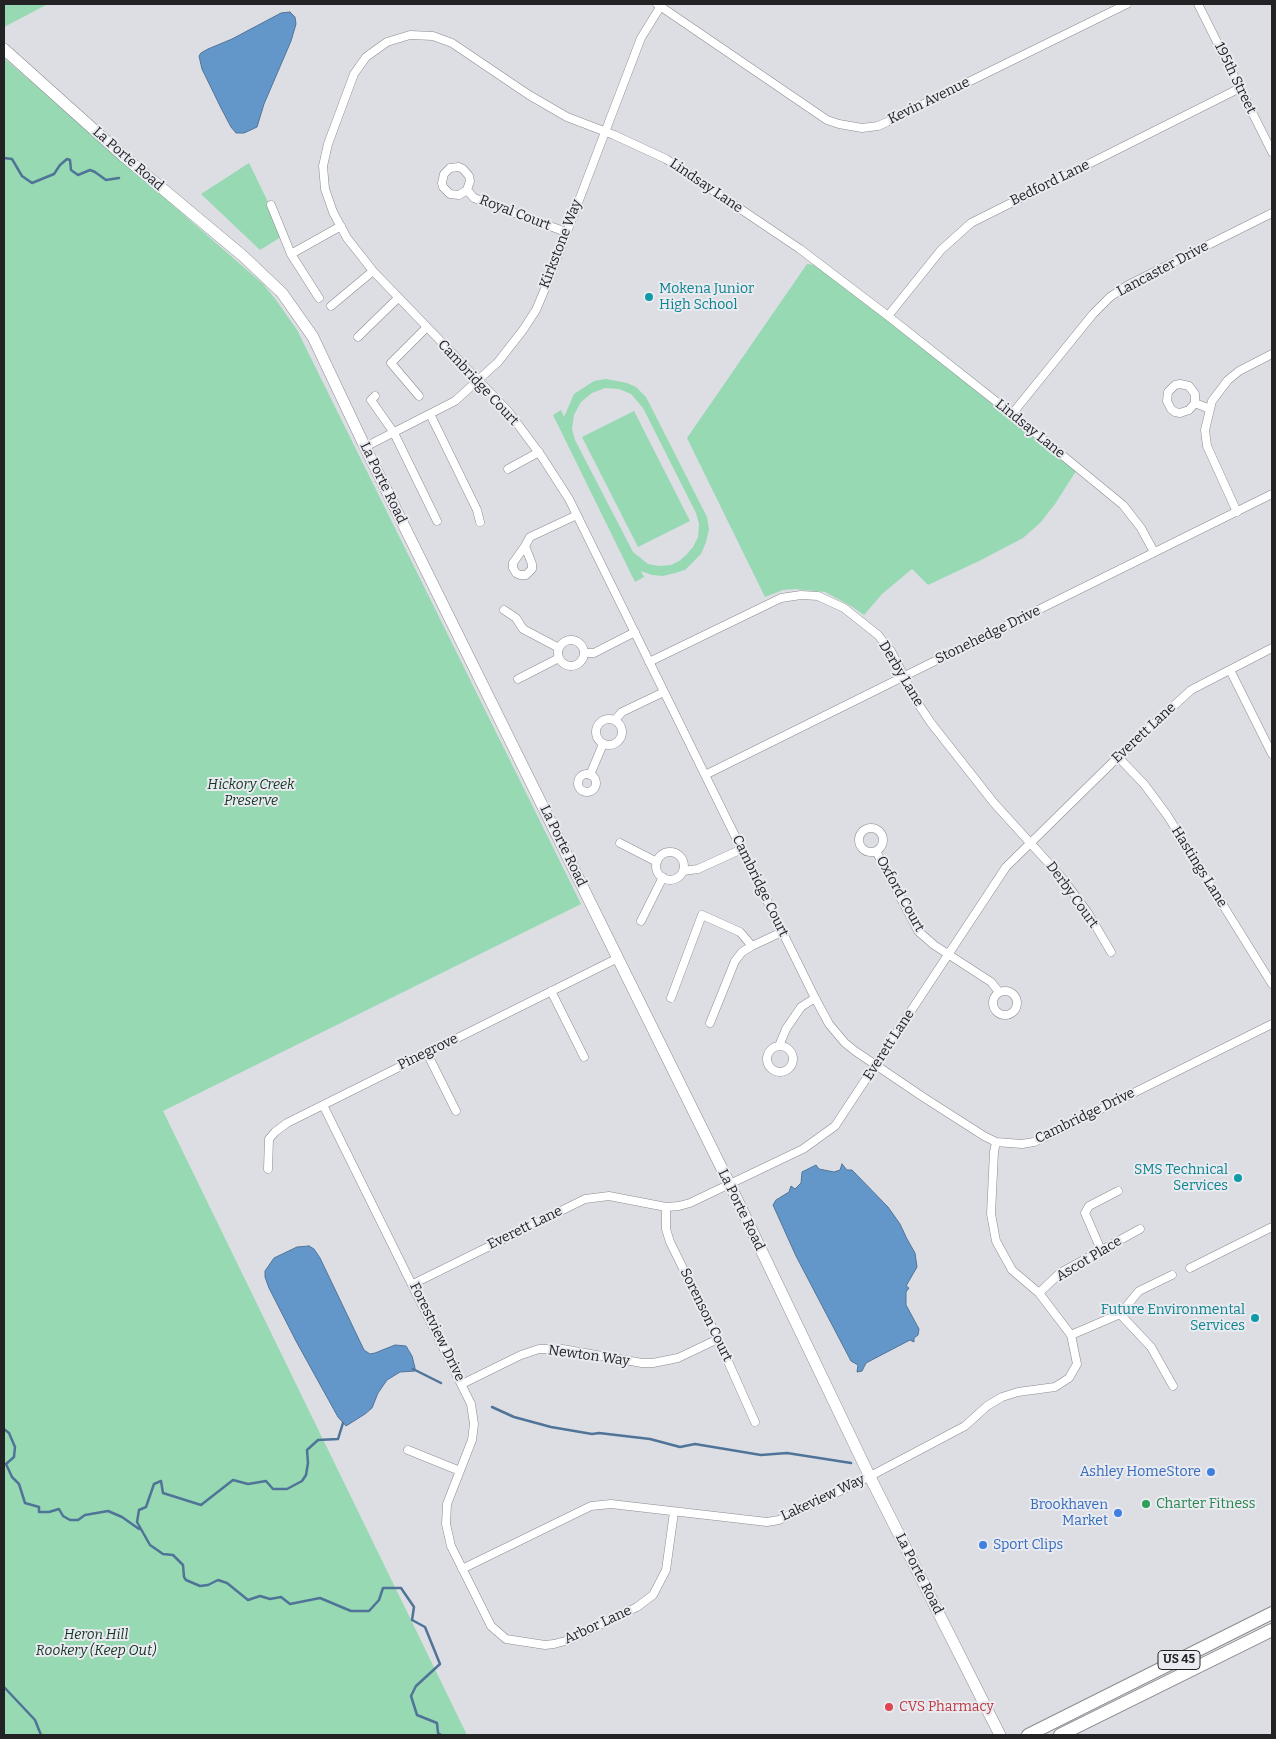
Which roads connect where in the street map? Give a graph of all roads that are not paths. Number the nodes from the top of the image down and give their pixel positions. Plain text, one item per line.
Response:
1 (1127, 4) edge
2 (1198, 4) edge
3 (660, 5) edge
4 (4, 49) edge
5 (1240, 88) junction
6 (605, 131) junction
7 (1272, 152) edge
8 (467, 190) dead end
9 (271, 205) dead end
10 (1272, 213) edge
11 (341, 226) junction
12 (566, 232) junction
13 (347, 238) joint
14 (291, 254) junction
15 (373, 271) junction
16 (319, 298) dead end
17 (398, 298) junction
18 (331, 306) dead end
19 (888, 316) junction
20 (427, 327) junction
21 (358, 337) dead end
22 (1272, 354) edge
23 (478, 380) junction
24 (375, 396) dead end
25 (419, 396) dead end
26 (1195, 403) dead end
27 (1210, 409) junction
28 (430, 414) junction
29 (1012, 414) junction
30 (394, 432) junction
31 (365, 447) junction
32 (538, 452) junction
33 (508, 470) dead end
34 (1272, 494) edge
35 (1237, 512) junction
36 (577, 515) junction
37 (437, 521) dead end
38 (480, 522) dead end
39 (525, 546) dead end
40 (1154, 552) junction
41 (504, 610) dead end
42 (635, 632) junction
43 (560, 648) junction
44 (1272, 648) edge
45 (584, 653) junction
46 (559, 658) junction
47 (650, 662) junction
48 (1230, 670) junction
49 (904, 676) junction
50 (518, 679) dead end
51 (664, 692) junction
52 (615, 720) junction
53 (603, 744) junction
54 (1272, 754) edge
55 (1118, 757) junction
56 (590, 775) dead end
57 (705, 775) junction
58 (1029, 842) junction
59 (620, 843) dead end
60 (742, 849) junction
61 (876, 851) dead end
62 (657, 862) junction
63 (683, 871) junction
64 (663, 877) junction
65 (641, 922) dead end
66 (782, 932) junction
67 (752, 946) junction
68 (1111, 952) dead end
69 (948, 954) junction
70 (618, 958) junction
71 (1272, 984) edge
72 (551, 991) junction
73 (999, 992) dead end
74 (671, 998) dead end
75 (815, 998) junction
76 (710, 1023) dead end
77 (1272, 1024) edge
78 (779, 1046) dead end
79 (427, 1053) junction
80 (584, 1057) dead end
81 (876, 1065) junction
82 (323, 1105) junction
83 (456, 1112) dead end
84 (996, 1142) junction
85 (268, 1169) dead end
86 (730, 1185) junction
87 (1118, 1191) dead end
88 (666, 1206) junction
89 (1272, 1228) edge
90 (1140, 1229) dead end
91 (1101, 1250) junction
92 (1190, 1268) dead end
93 (1172, 1275) dead end
94 (413, 1284) junction
95 (1039, 1292) junction
96 (1120, 1314) junction
97 (1071, 1335) junction
98 (718, 1339) junction
99 (462, 1384) junction
100 (1173, 1386) dead end
101 (755, 1422) dead end
102 (408, 1450) dead end
103 (460, 1471) junction
104 (870, 1477) junction
105 (674, 1512) junction
106 (462, 1569) junction
107 (1272, 1614) edge
108 (1272, 1630) edge
109 (1000, 1735) edge
110 (1028, 1735) edge
111 (1060, 1735) edge

1 - 3 street, Kevin Avenue
2 - 5 street, 195th Street
3 - 6 street, Kirkstone Way
4 - 31 street, La Porte Road
5 - 7 street, 195th Street
5 - 19 street, Bedford Lane
6 - 11 street, Lindsay Lane
6 - 12 street, Kirkstone Way
6 - 19 street, Lindsay Lane
8 - 12 street, Royal Court
9 - 14 street
10 - 29 street, Lancaster Drive
11 - 13 street, Lindsay Lane
11 - 14 street
12 - 23 street, Kirkstone Way
13 - 15 street, Cambridge Court
14 - 16 street
15 - 17 street, Cambridge Court
15 - 18 street
17 - 20 street, Cambridge Court
17 - 21 street
19 - 29 street, Lindsay Lane
20 - 23 street, Cambridge Court
20 - 25 street, Cambridge Court
22 - 27 street
23 - 28 street, Kirkstone Way
23 - 32 street, Cambridge Court
24 - 30 street
26 - 27 street
27 - 35 street
28 - 30 street, Kirkstone Way
28 - 38 street
29 - 40 street, Lindsay Lane
30 - 31 street, Kirkstone Way
30 - 37 street
31 - 70 street, La Porte Road
32 - 33 street
32 - 36 street, Cambridge Court
34 - 35 street, Stonehedge Drive
35 - 40 street, Stonehedge Drive
36 - 39 street
36 - 42 street, Cambridge Court
40 - 49 street, Stonehedge Drive
41 - 43 street
42 - 45 street
42 - 47 street, Cambridge Court
43 - 45 street
43 - 46 street
44 - 48 street, Everett Lane
45 - 46 street
46 - 50 street
47 - 49 street, Derby Lane
47 - 51 street, Cambridge Court
48 - 54 street
48 - 55 street, Everett Lane
49 - 57 street, Stonehedge Drive
49 - 58 street, Derby Lane
51 - 52 street
51 - 57 street, Cambridge Court
52 - 53 street
52 - 53 street
53 - 56 street
55 - 58 street, Everett Lane
55 - 71 street, Hastings Lane
57 - 60 street, Cambridge Court
58 - 68 street, Derby Court
58 - 69 street, Everett Lane
59 - 62 street
60 - 63 street
60 - 66 street, Cambridge Court
61 - 69 street, Oxford Court
62 - 63 street
62 - 64 street
63 - 64 street
64 - 65 street
66 - 67 street
66 - 75 street, Cambridge Court
67 - 74 street
67 - 76 street
69 - 73 street, Oxford Court
69 - 81 street, Everett Lane
70 - 72 street, Pinegrove
70 - 86 street, La Porte Road
72 - 79 street, Pinegrove
72 - 80 street
75 - 78 street
75 - 81 street, Cambridge Court
77 - 84 street, Cambridge Drive
79 - 82 street, Pinegrove
79 - 83 street
81 - 84 street, Cambridge Drive
81 - 86 street, Everett Lane
82 - 85 street, Pinegrove
82 - 94 street, Forestview Drive
84 - 95 street
86 - 88 street, Everett Lane
86 - 104 street, La Porte Road
87 - 91 street
88 - 94 street, Everett Lane
88 - 98 street, Sorenson Court
89 - 92 street
90 - 91 street, Ascot Place
91 - 95 street, Ascot Place
93 - 96 street
94 - 99 street, Forestview Drive
95 - 97 street
96 - 97 street
96 - 100 street
97 - 104 street, Lakeview Way
98 - 99 street, Newton Way
98 - 101 street, Sorenson Court
99 - 103 street, Forestview Drive
102 - 103 street
103 - 106 street, Forestview Drive
104 - 105 street, Lakeview Way
104 - 109 street, La Porte Road
105 - 106 street, Lakeview Way
105 - 106 street, Arbor Lane
107 - 110 main road, US 45
108 - 111 main road, US 45

